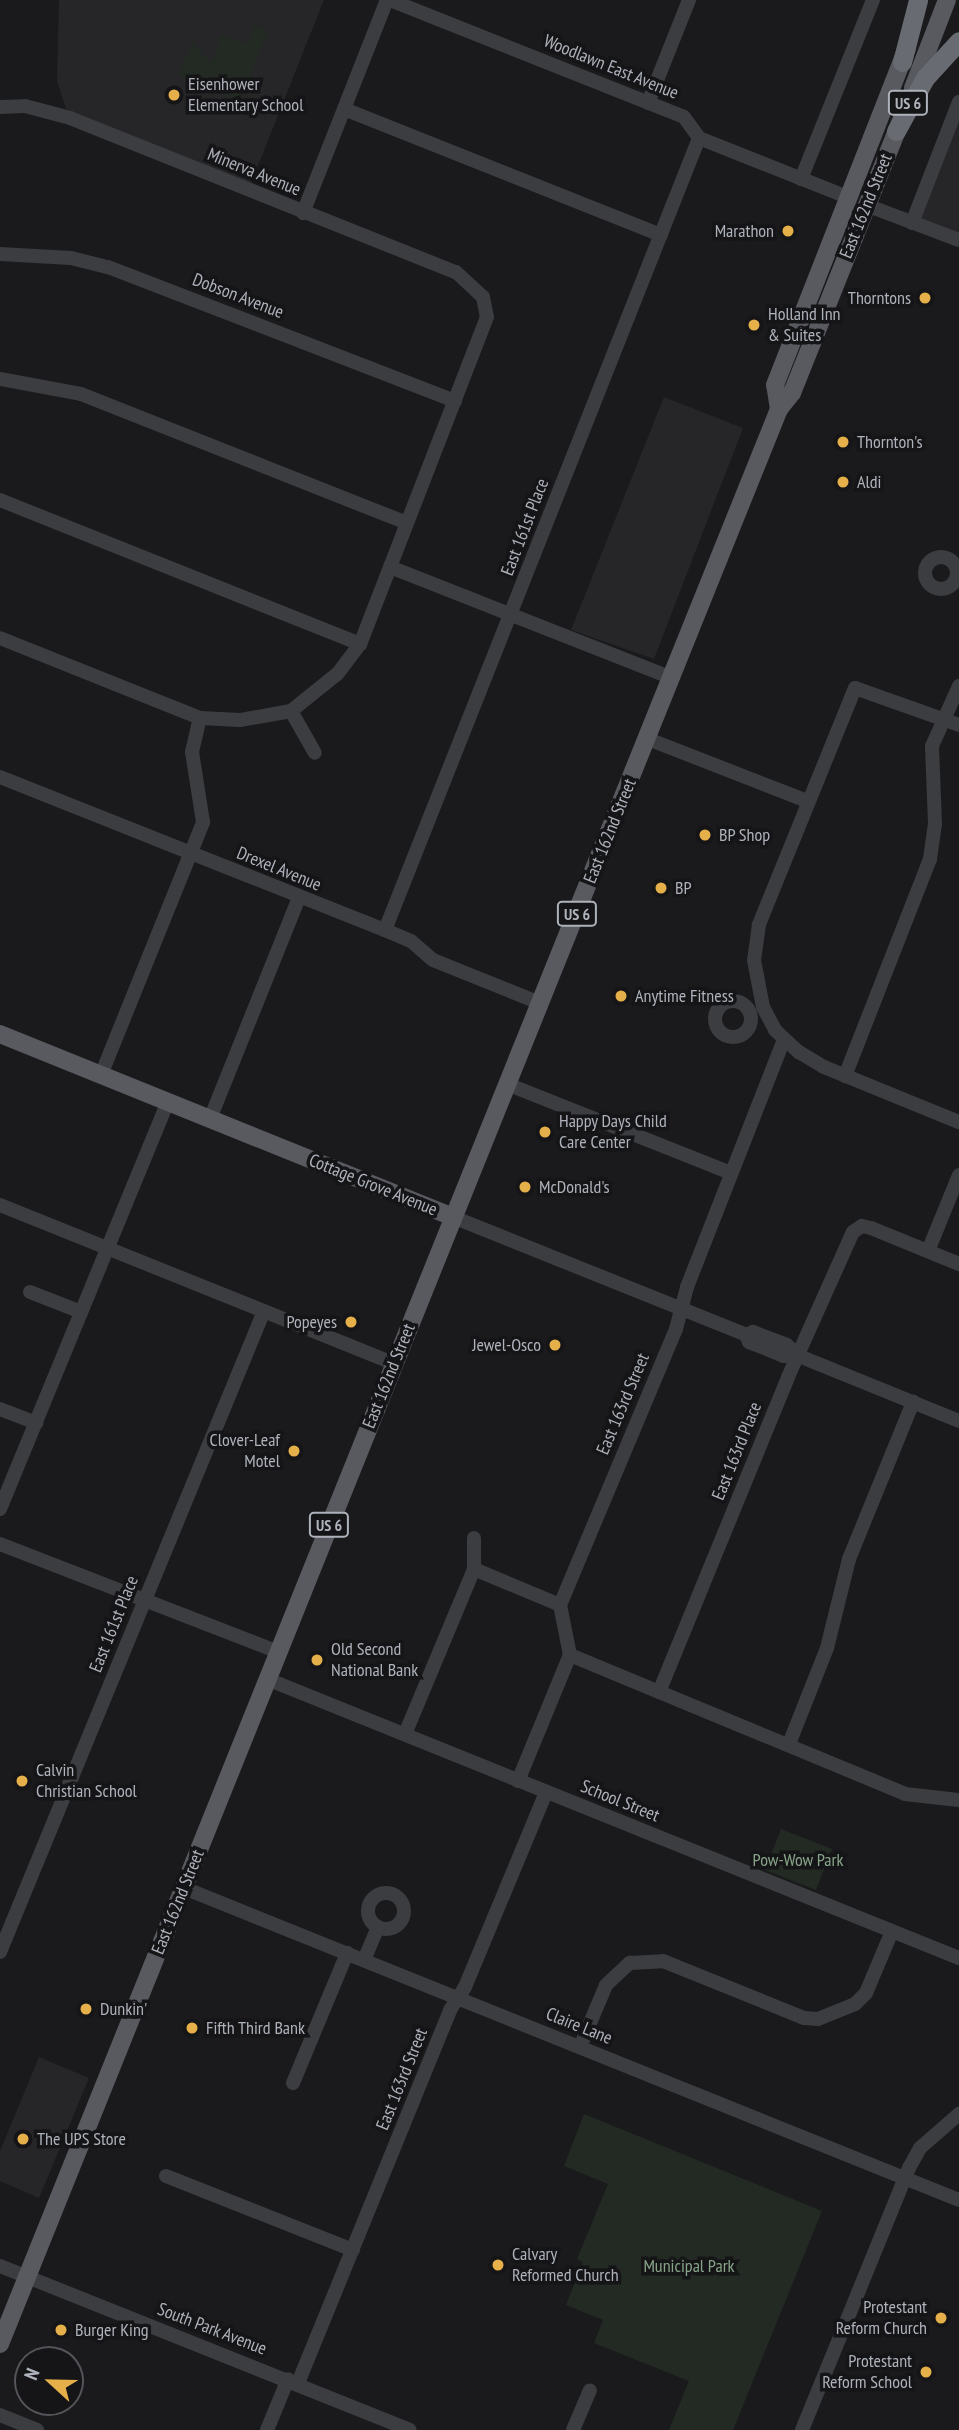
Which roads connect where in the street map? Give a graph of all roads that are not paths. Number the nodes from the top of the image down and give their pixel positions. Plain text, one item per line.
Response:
1 (389, 0) edge
2 (689, 0) edge
3 (873, 0) edge
4 (918, 0) edge
5 (926, 0) edge
6 (947, 0) edge
7 (959, 41) edge
8 (902, 62) junction
9 (959, 102) edge
10 (648, 103) junction
11 (0, 107) edge
12 (344, 109) junction
13 (896, 131) junction
14 (699, 138) junction
15 (801, 179) junction
16 (847, 197) junction
17 (866, 205) junction
18 (303, 213) junction
19 (912, 223) junction
20 (660, 235) junction
21 (959, 240) edge
22 (0, 254) edge
23 (0, 379) edge
24 (455, 401) junction
25 (779, 409) junction
26 (0, 500) edge
27 (406, 523) junction
28 (390, 567) junction
29 (511, 615) junction
30 (0, 638) edge
31 (360, 644) junction
32 (672, 678) junction
33 (959, 686) edge
34 (291, 711) junction
35 (200, 718) junction
36 (944, 719) junction
37 (959, 725) edge
38 (648, 739) junction
39 (315, 753) dead end
40 (0, 777) edge
41 (807, 801) junction
42 (188, 853) junction
43 (299, 898) junction
44 (385, 930) junction
45 (540, 1003) junction
46 (0, 1034) edge
47 (784, 1040) junction
48 (101, 1075) junction
49 (845, 1076) junction
50 (507, 1084) junction
51 (168, 1102) junction
52 (210, 1119) junction
53 (959, 1122) edge
54 (732, 1173) junction
55 (959, 1175) edge
56 (0, 1205) edge
57 (453, 1217) junction
58 (108, 1248) junction
59 (928, 1251) junction
60 (959, 1264) edge
61 (30, 1292) dead end
62 (681, 1308) junction
63 (264, 1311) junction
64 (81, 1312) junction
65 (799, 1356) junction
66 (394, 1363) junction
67 (913, 1402) junction
68 (0, 1409) edge
69 (959, 1421) edge
70 (36, 1423) junction
71 (0, 1509) edge
72 (474, 1538) dead end
73 (0, 1544) edge
74 (474, 1569) junction
75 (145, 1601) junction
76 (560, 1605) junction
77 (278, 1652) junction
78 (570, 1655) junction
79 (268, 1679) junction
80 (659, 1692) junction
81 (405, 1734) junction
82 (789, 1744) junction
83 (518, 1781) junction
84 (547, 1792) junction
85 (959, 1800) edge
86 (184, 1888) junction
87 (378, 1927) dead end
88 (892, 1931) junction
89 (0, 1952) edge
90 (347, 1953) junction
91 (959, 1958) edge
92 (364, 1960) junction
93 (459, 1997) junction
94 (580, 2047) junction
95 (293, 2083) dead end
96 (959, 2114) edge
97 (166, 2176) dead end
98 (905, 2178) junction
99 (959, 2200) edge
100 (353, 2250) junction
101 (0, 2266) edge
102 (28, 2277) junction
103 (0, 2344) edge
104 (293, 2381) junction
105 (590, 2390) dead end
106 (0, 2415) edge
107 (37, 2430) edge
108 (267, 2430) edge
109 (409, 2430) edge
110 (573, 2430) edge
111 (802, 2430) edge

1 - 10 street, Woodlawn East Avenue
1 - 12 street
2 - 10 street
3 - 15 street
4 - 8 highway
5 - 8 main road, East 162nd Street / US 6
6 - 13 main road, East 162nd Street / US 6
7 - 13 highway
8 - 16 main road, East 162nd Street / US 6
9 - 19 street
10 - 14 street, Woodlawn East Avenue
11 - 18 street, Minerva Avenue
12 - 18 street
12 - 20 street
13 - 17 main road, East 162nd Street / US 6
14 - 15 street, Woodlawn East Avenue
14 - 20 street, East 161st Place
15 - 16 street, Woodlawn East Avenue
16 - 17 main road
16 - 25 main road, East 162nd Street / US 6
17 - 19 street
17 - 25 main road, East 162nd Street / US 6
18 - 24 street, Minerva Avenue
19 - 21 street
20 - 29 street, East 161st Place
22 - 24 street, Dobson Avenue
23 - 27 street
24 - 27 street
25 - 32 main road, East 162nd Street / US 6
26 - 31 street
27 - 28 street
28 - 29 street
28 - 31 street
29 - 32 street
29 - 44 street, East 161st Place
30 - 35 street
31 - 34 street
32 - 38 main road, East 162nd Street / US 6
33 - 36 street
34 - 35 street
34 - 39 street
35 - 42 street
36 - 37 street
36 - 41 street
36 - 49 street
38 - 41 street
38 - 45 main road, East 162nd Street / US 6
40 - 42 street, Drexel Avenue
41 - 47 street
42 - 43 street, Drexel Avenue
42 - 48 street
43 - 44 street, Drexel Avenue
43 - 52 street
44 - 45 street, Drexel Avenue
45 - 50 main road, East 162nd Street / US 6
46 - 48 main road, Cottage Grove Avenue
47 - 49 street
47 - 54 street, East 163rd Street
48 - 51 main road, Cottage Grove Avenue
49 - 53 street
50 - 54 street
50 - 57 main road, East 162nd Street / US 6
51 - 52 main road, Cottage Grove Avenue
51 - 58 street
52 - 57 main road, Cottage Grove Avenue
54 - 62 street, East 163rd Street
55 - 59 street
56 - 58 street
57 - 62 street, Cottage Grove Avenue
57 - 66 main road, East 162nd Street / US 6
58 - 63 street
58 - 64 street
59 - 60 street
59 - 65 street, East 163rd Place
61 - 64 street
62 - 65 street, Cottage Grove Avenue
62 - 76 street, East 163rd Street
63 - 66 street
63 - 75 street, East 161st Place
64 - 70 street
65 - 67 street, Cottage Grove Avenue
65 - 80 street, East 163rd Place
66 - 77 main road, East 162nd Street / US 6
67 - 69 street, Cottage Grove Avenue
67 - 82 street
68 - 70 street
70 - 71 street
72 - 74 street
73 - 75 street
74 - 76 street
74 - 81 street
75 - 77 street
75 - 89 street, East 161st Place
76 - 78 street
77 - 79 main road, East 162nd Street / US 6
78 - 80 street
78 - 83 street
79 - 81 street, School Street
79 - 86 main road, East 162nd Street / US 6
80 - 82 street
81 - 83 street, School Street
82 - 85 street
83 - 84 street, School Street
84 - 88 street, School Street
84 - 93 street, East 163rd Street
86 - 90 street, Claire Lane
86 - 102 main road, East 162nd Street / US 6
87 - 92 street
88 - 91 street, School Street
88 - 94 street
90 - 92 street, Claire Lane
90 - 95 street
92 - 93 street, Claire Lane
93 - 94 street, Claire Lane
93 - 100 street, East 163rd Street
94 - 98 street, Claire Lane
96 - 98 street
97 - 100 street
98 - 99 street, Claire Lane
98 - 111 street
100 - 104 street, East 163rd Street
101 - 102 street, South Park Avenue
102 - 103 main road, East 162nd Street / US 6
102 - 104 street, South Park Avenue
104 - 108 street, East 163rd Street
104 - 109 street, South Park Avenue
105 - 110 street
106 - 107 street

